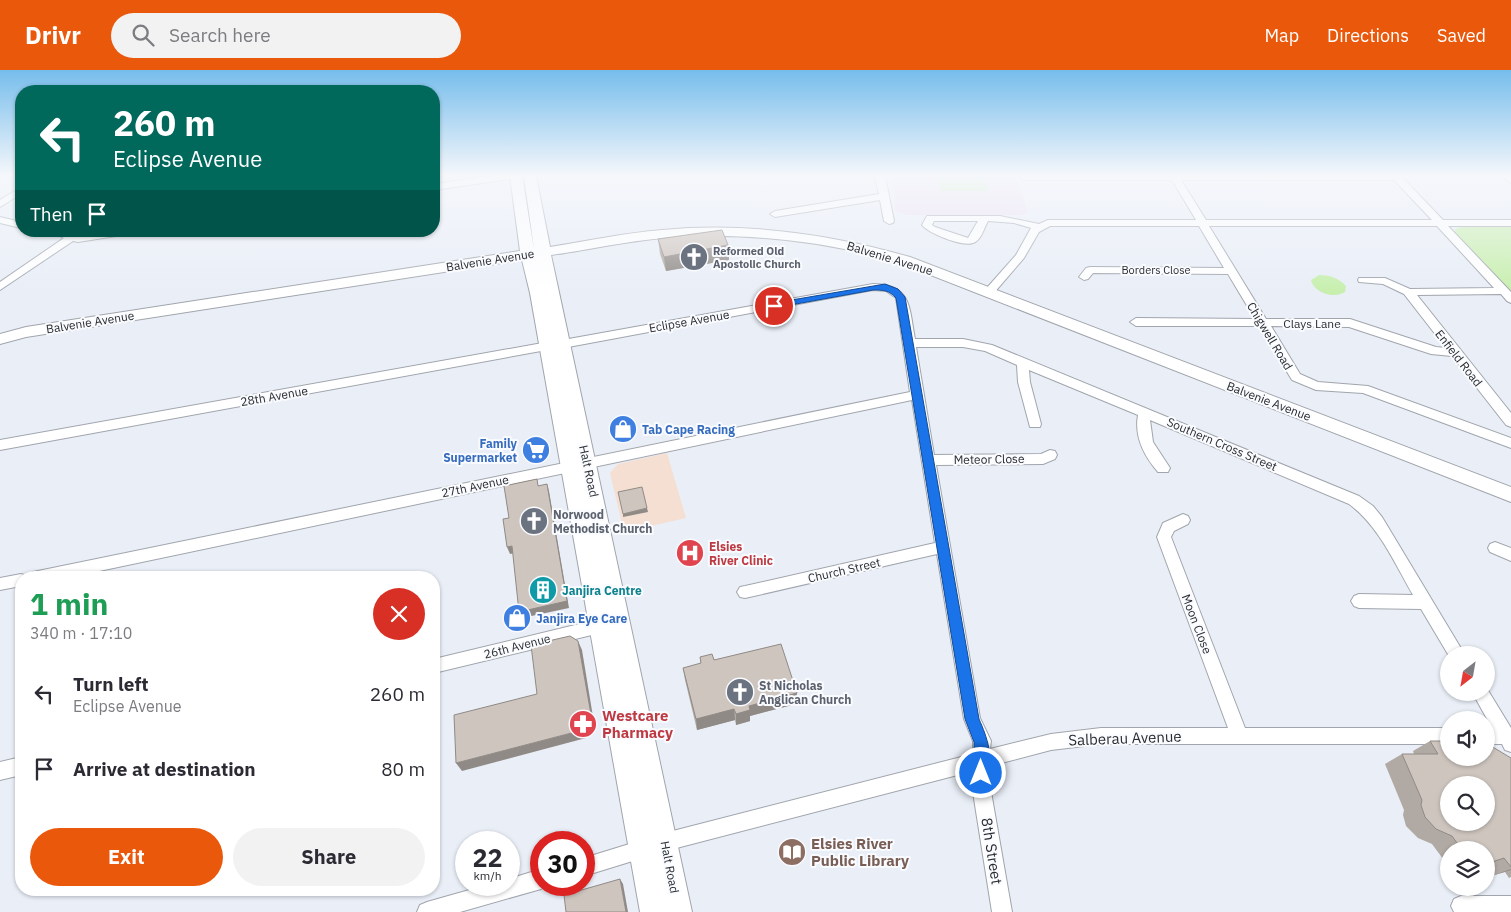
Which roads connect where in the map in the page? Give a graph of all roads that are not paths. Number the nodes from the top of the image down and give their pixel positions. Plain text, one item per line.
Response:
1 (526, 215) edge
2 (533, 215) edge
3 (888, 215) edge
4 (1198, 215) edge
5 (1432, 215) edge
6 (984, 219) junction
7 (0, 220) edge
8 (889, 221) dead end
9 (1202, 222) junction
10 (1439, 223) junction
11 (1511, 223) edge
12 (15, 224) edge
13 (1038, 227) junction
14 (72, 237) edge
15 (536, 252) junction
16 (1231, 271) junction
17 (1084, 277) dead end
18 (1363, 280) dead end
19 (0, 288) edge
20 (990, 292) junction
21 (1408, 292) junction
22 (1507, 295) edge
23 (901, 297) joint
24 (1136, 322) dead end
25 (1263, 323) junction
26 (26, 332) junction
27 (0, 333) edge
28 (0, 339) edge
29 (910, 342) junction
30 (555, 345) junction
31 (1454, 352) junction
32 (1023, 362) junction
33 (917, 395) junction
34 (1145, 412) junction
35 (1511, 422) edge
36 (1035, 424) dead end
37 (1511, 443) edge
38 (0, 445) edge
39 (1050, 455) dead end
40 (928, 460) junction
41 (579, 465) junction
42 (1163, 468) dead end
43 (1511, 495) edge
44 (1184, 520) dead end
45 (942, 547) junction
46 (1495, 548) dead end
47 (1511, 555) edge
48 (67, 571) edge
49 (15, 581) edge
50 (0, 584) edge
51 (745, 592) dead end
52 (1359, 601) dead end
53 (1426, 602) junction
54 (600, 626) junction
55 (1452, 646) edge
56 (440, 665) edge
57 (1486, 701) edge
58 (1506, 731) edge
59 (1240, 736) junction
60 (1440, 736) edge
61 (981, 760) junction
62 (15, 767) edge
63 (0, 771) edge
64 (653, 846) junction
65 (595, 864) edge
66 (530, 882) edge
67 (1461, 906) dead end
68 (1511, 906) edge
69 (427, 912) edge
70 (653, 912) edge
71 (679, 912) edge
72 (1002, 912) edge

1 - 15 street, Halt Road
2 - 15 street, Halt Road
3 - 8 street
4 - 9 street, Chigwell Road
5 - 10 street
6 - 6 street
6 - 13 street
7 - 12 street
9 - 10 street
9 - 13 street
9 - 16 street, Chigwell Road
10 - 11 street
10 - 22 street
13 - 20 street
14 - 19 street
15 - 20 street, Balvenie Avenue
15 - 26 street, Balvenie Avenue
15 - 30 street, Halt Road
16 - 17 street, Borders Close
16 - 25 street, Chigwell Road
18 - 21 street, Enfield Road
20 - 43 street, Balvenie Avenue
21 - 22 street, Enfield Road
21 - 31 street, Enfield Road
23 - 29 street, 8th Street
23 - 30 street, Eclipse Avenue
24 - 25 street, Clays Lane
25 - 31 street, Clays Lane
25 - 37 street, Chigwell Road
26 - 27 street, Balvenie Avenue
26 - 28 street, Balvenie Avenue
29 - 32 street, Southern Cross Street
29 - 33 street, 8th Street
30 - 38 street, 28th Avenue
30 - 41 street, Halt Road
31 - 35 street, Enfield Road
32 - 34 street, Southern Cross Street
32 - 36 street
33 - 40 street, 8th Street
33 - 41 street, 27th Avenue
34 - 42 street
34 - 53 street, Southern Cross Street
39 - 40 street, Meteor Close
40 - 45 street, 8th Street
41 - 48 street, 27th Avenue
41 - 54 street, Halt Road
41 - 64 street, Halt Road
44 - 59 street, Moon Close
45 - 51 street, Church Street
45 - 61 street, 8th Street
46 - 47 street
49 - 50 street
52 - 53 street
53 - 55 street, Southern Cross Street
54 - 56 street, 26th Avenue
54 - 64 street, Halt Road
57 - 58 street
59 - 60 street, Salberau Avenue
59 - 61 street, Salberau Avenue
61 - 64 street, Salberau Avenue
61 - 72 street, 8th Street
62 - 63 street
64 - 65 street, Salberau Avenue
64 - 70 street, Halt Road
64 - 71 street, Halt Road
66 - 69 street
67 - 68 street

